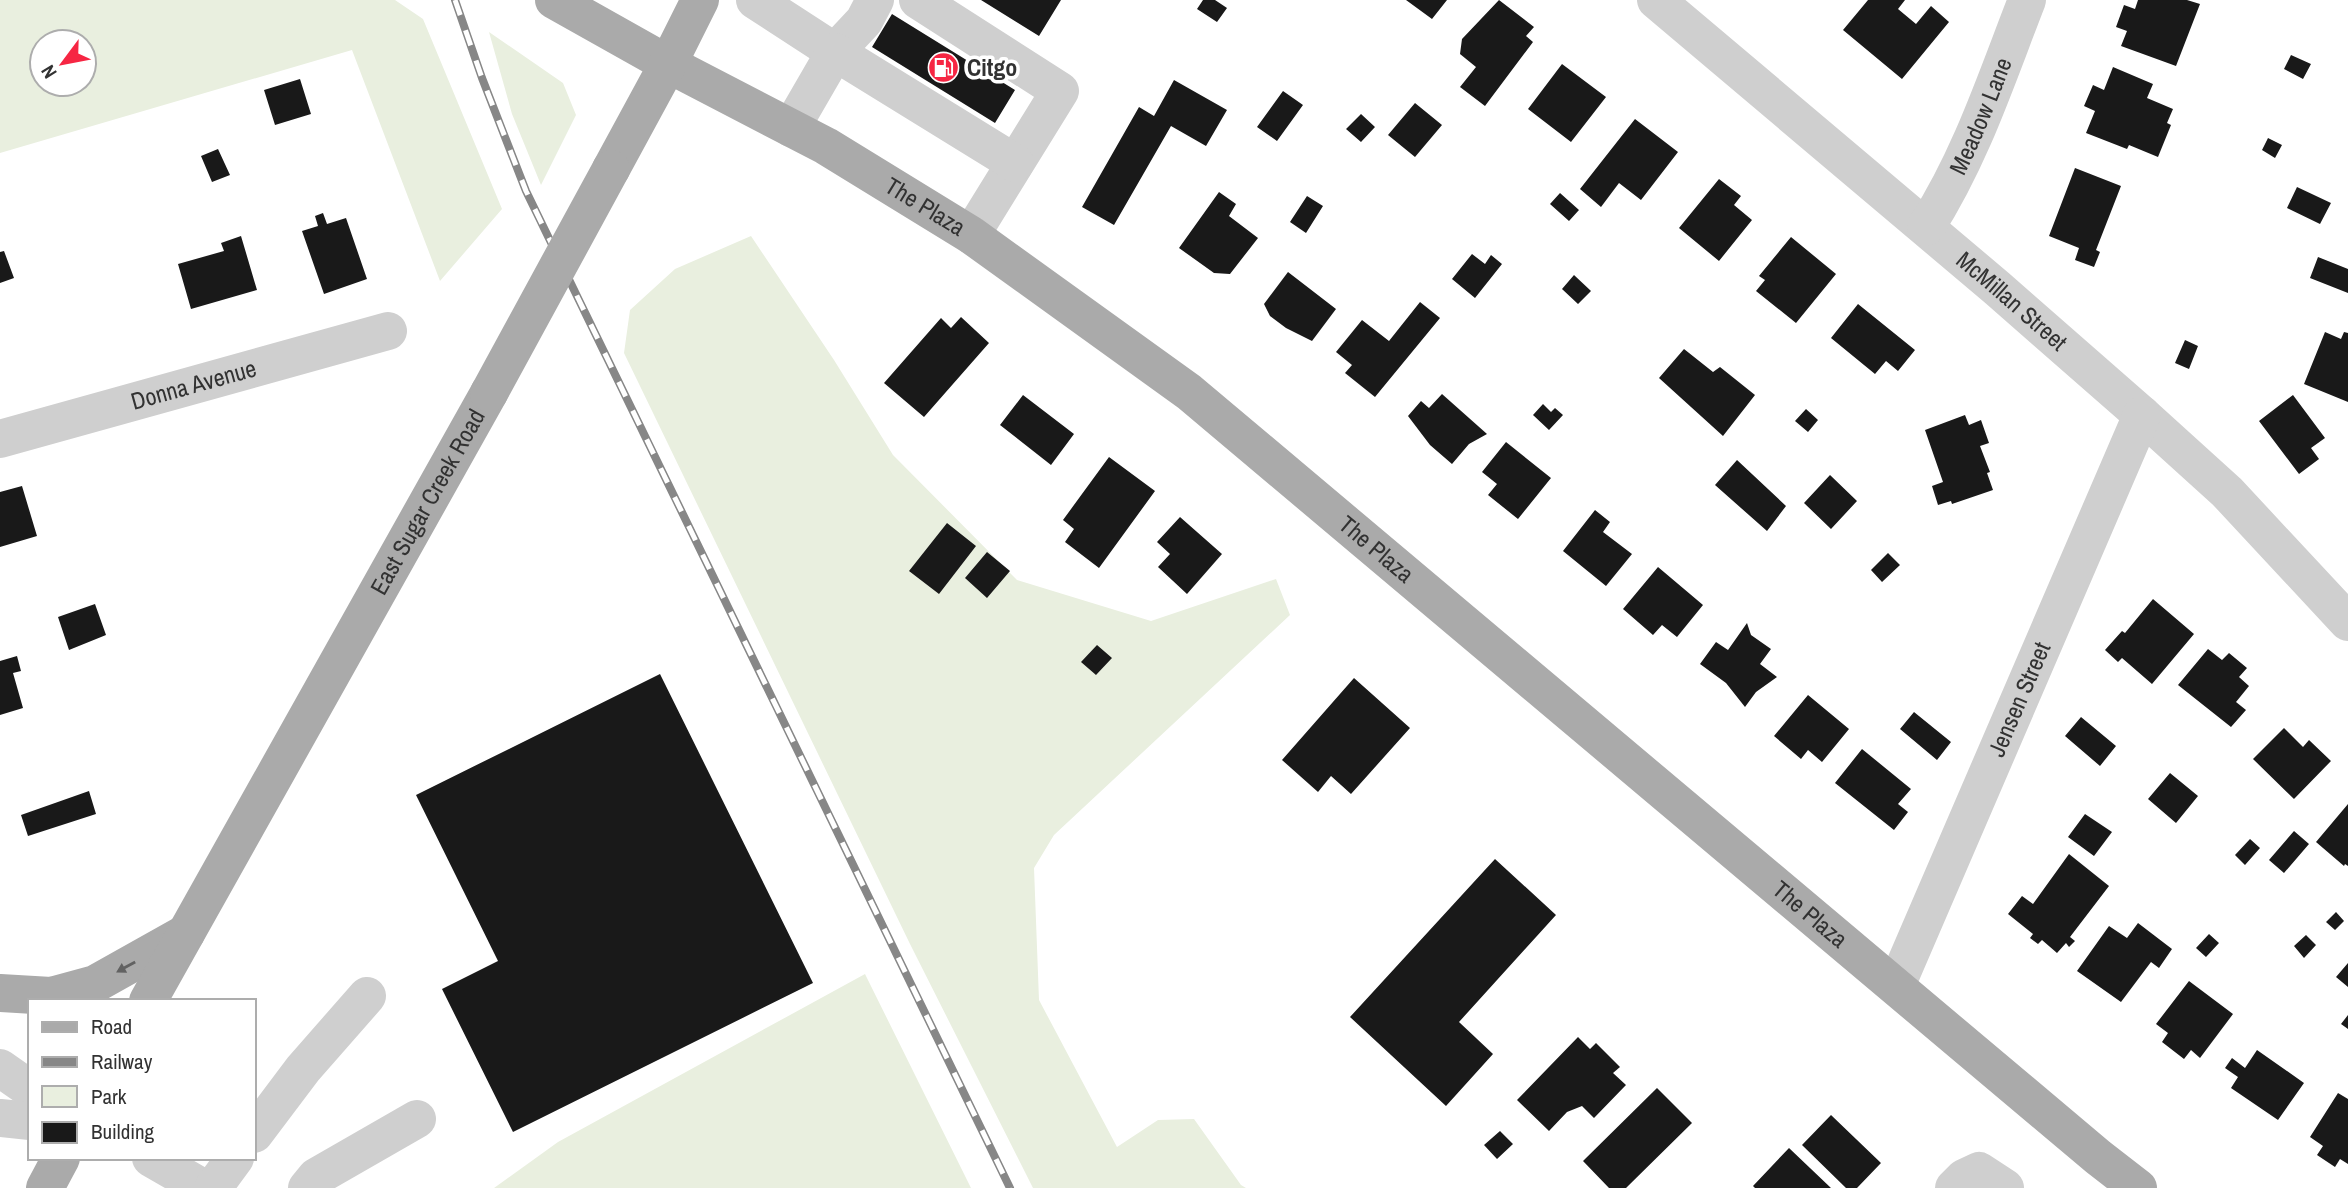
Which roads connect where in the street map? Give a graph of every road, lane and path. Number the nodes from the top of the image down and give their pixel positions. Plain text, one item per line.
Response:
1 (554, 0) edge
2 (700, 0) edge
3 (755, 0) edge
4 (875, 0) edge
5 (918, 0) edge
6 (1657, 0) edge
7 (2027, 0) edge
8 (835, 52) junction
9 (668, 64) junction
10 (791, 128) junction
11 (1015, 163) junction
12 (1926, 227) junction
13 (971, 235) junction
14 (388, 331) dead end
15 (2142, 415) junction
16 (0, 439) edge
17 (2344, 609) edge
18 (186, 933) junction
19 (1896, 986) junction
20 (0, 993) edge
21 (367, 996) dead end
22 (149, 999) edge
23 (0, 1068) edge
24 (28, 1088) edge
25 (0, 1118) edge
26 (417, 1119) dead end
27 (28, 1121) edge
28 (256, 1131) edge
29 (60, 1160) edge
30 (154, 1160) edge
31 (234, 1160) edge
32 (45, 1188) edge
33 (203, 1188) edge
34 (213, 1188) edge
35 (307, 1188) edge
36 (2138, 1188) edge

1 - 9 main road, The Plaza
2 - 9 main road, East Sugar Creek Road
3 - 8 street
4 - 8 street
5 - 11 street
6 - 12 street, McMillan Street
7 - 12 street, Meadow Lane
8 - 10 street
8 - 11 street
9 - 10 main road, The Plaza
9 - 18 main road, East Sugar Creek Road, bridge
10 - 13 main road, The Plaza
11 - 13 street
12 - 15 street, McMillan Street
13 - 19 main road, The Plaza
14 - 16 street, Donna Avenue
15 - 17 street, McMillan Street
15 - 19 street, Jensen Street
18 -> 20 main road
18 - 22 main road, East Sugar Creek Road
19 - 36 main road, The Plaza
21 - 28 street
23 - 24 street
25 - 27 street
26 - 35 street
29 - 32 main road
30 - 33 street
31 - 34 street

